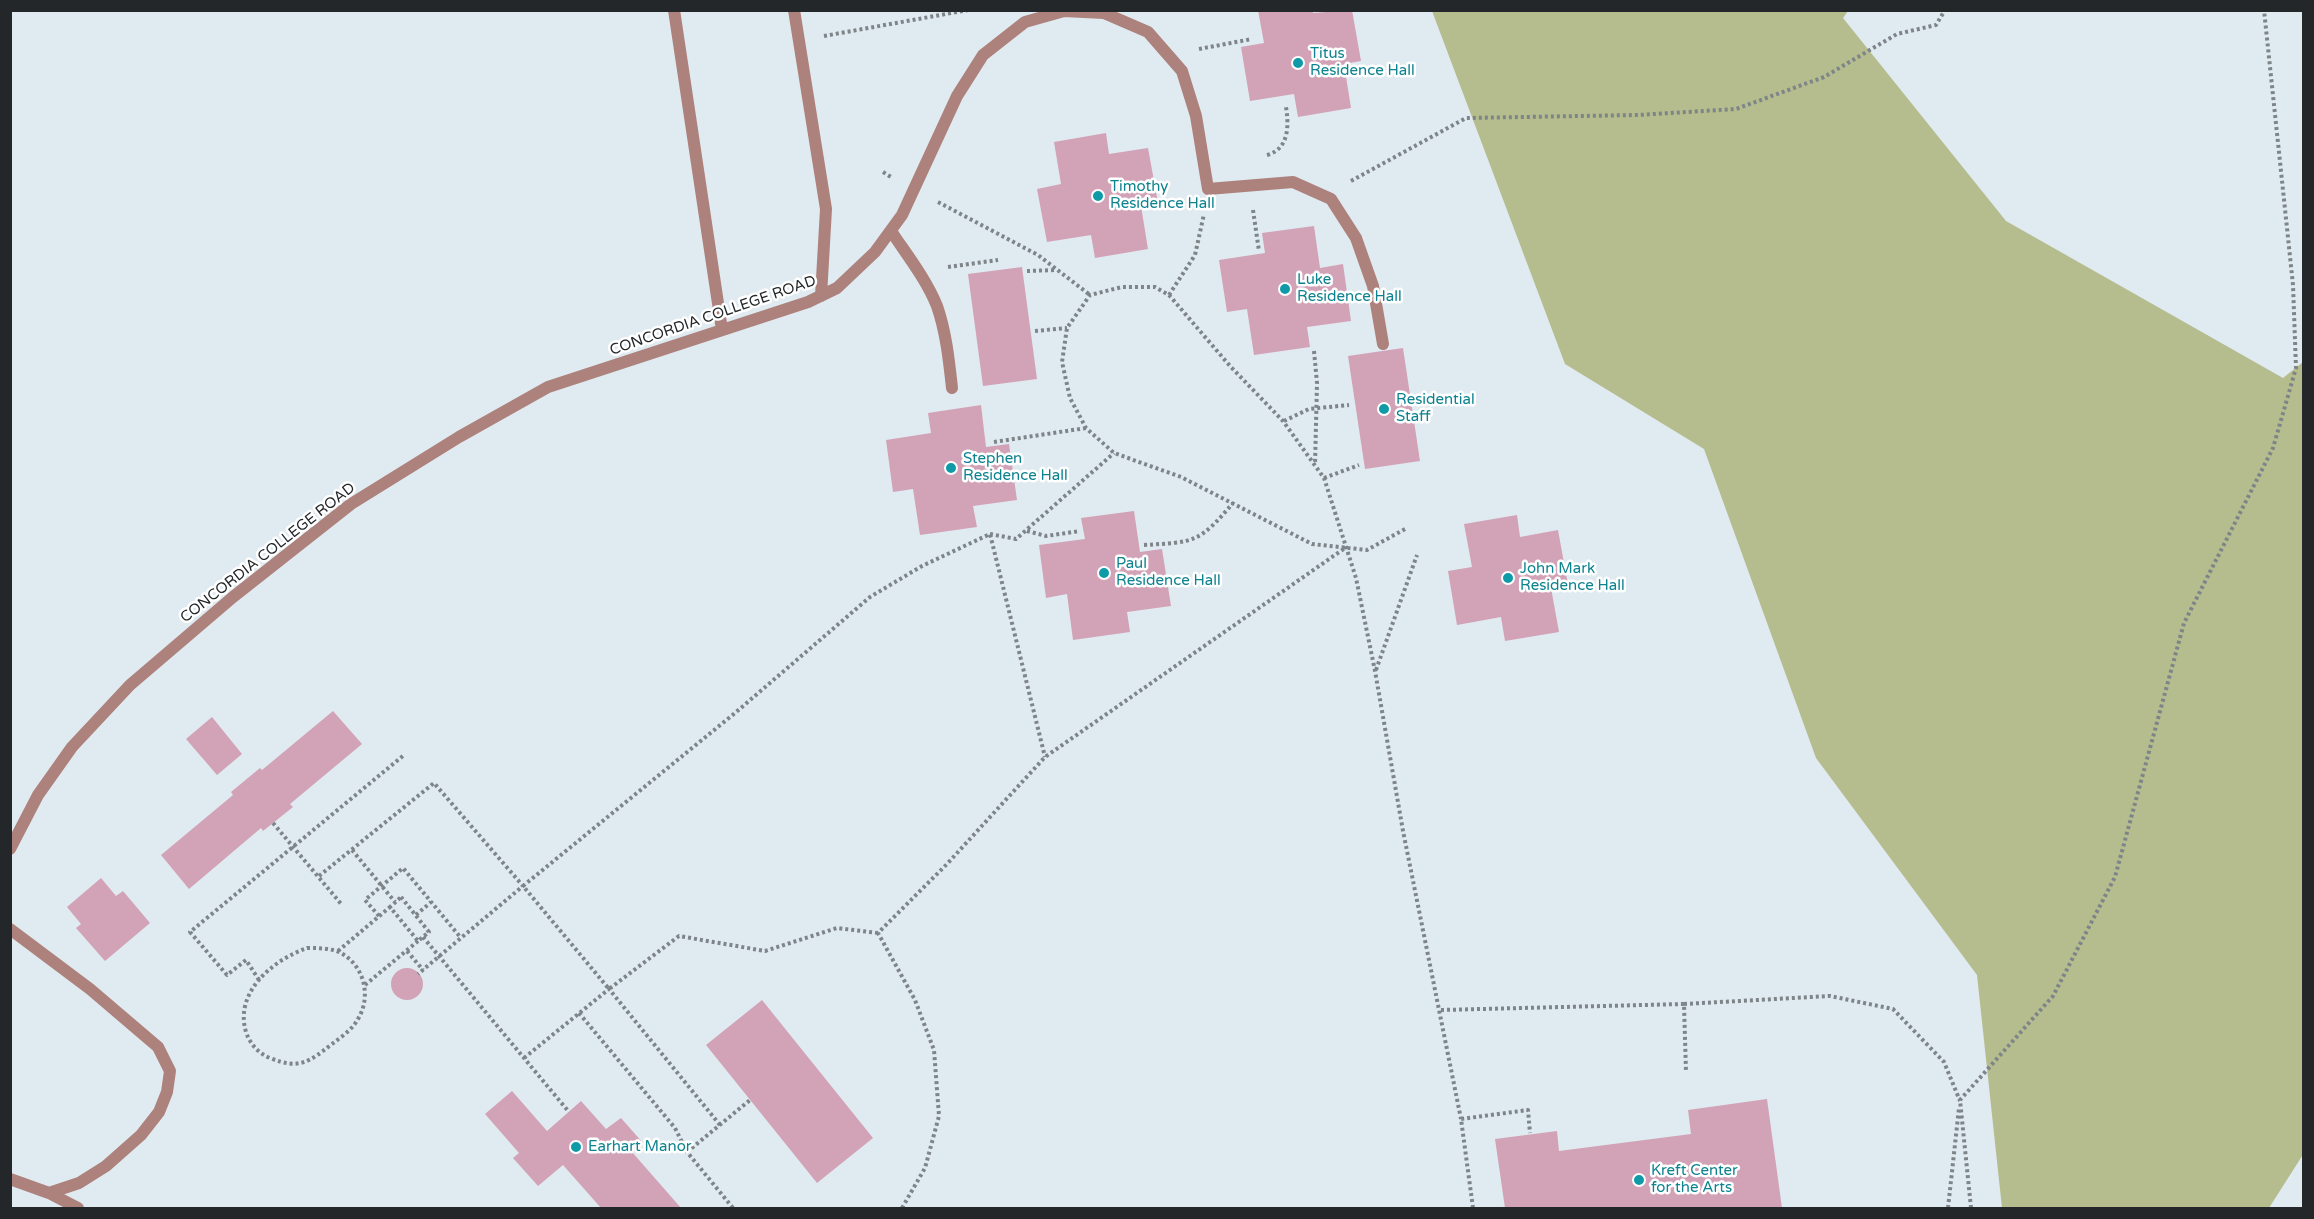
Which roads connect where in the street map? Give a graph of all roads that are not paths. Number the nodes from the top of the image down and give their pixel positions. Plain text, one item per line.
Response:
1 (674, 10) edge
2 (794, 10) edge
3 (891, 231) junction
4 (821, 296) junction
5 (722, 330) junction
6 (1383, 344) dead end
7 (952, 388) dead end
8 (10, 849) edge
9 (10, 929) edge
10 (10, 1179) edge
11 (49, 1193) junction
12 (78, 1209) edge

1 - 5 lane
2 - 4 lane
3 - 4 lane, CONCORDIA COLLEGE ROAD
3 - 6 lane, CONCORDIA COLLEGE ROAD
3 - 7 lane
4 - 5 lane, CONCORDIA COLLEGE ROAD
5 - 8 lane, CONCORDIA COLLEGE ROAD
9 - 11 lane
10 - 11 lane
11 - 12 lane

